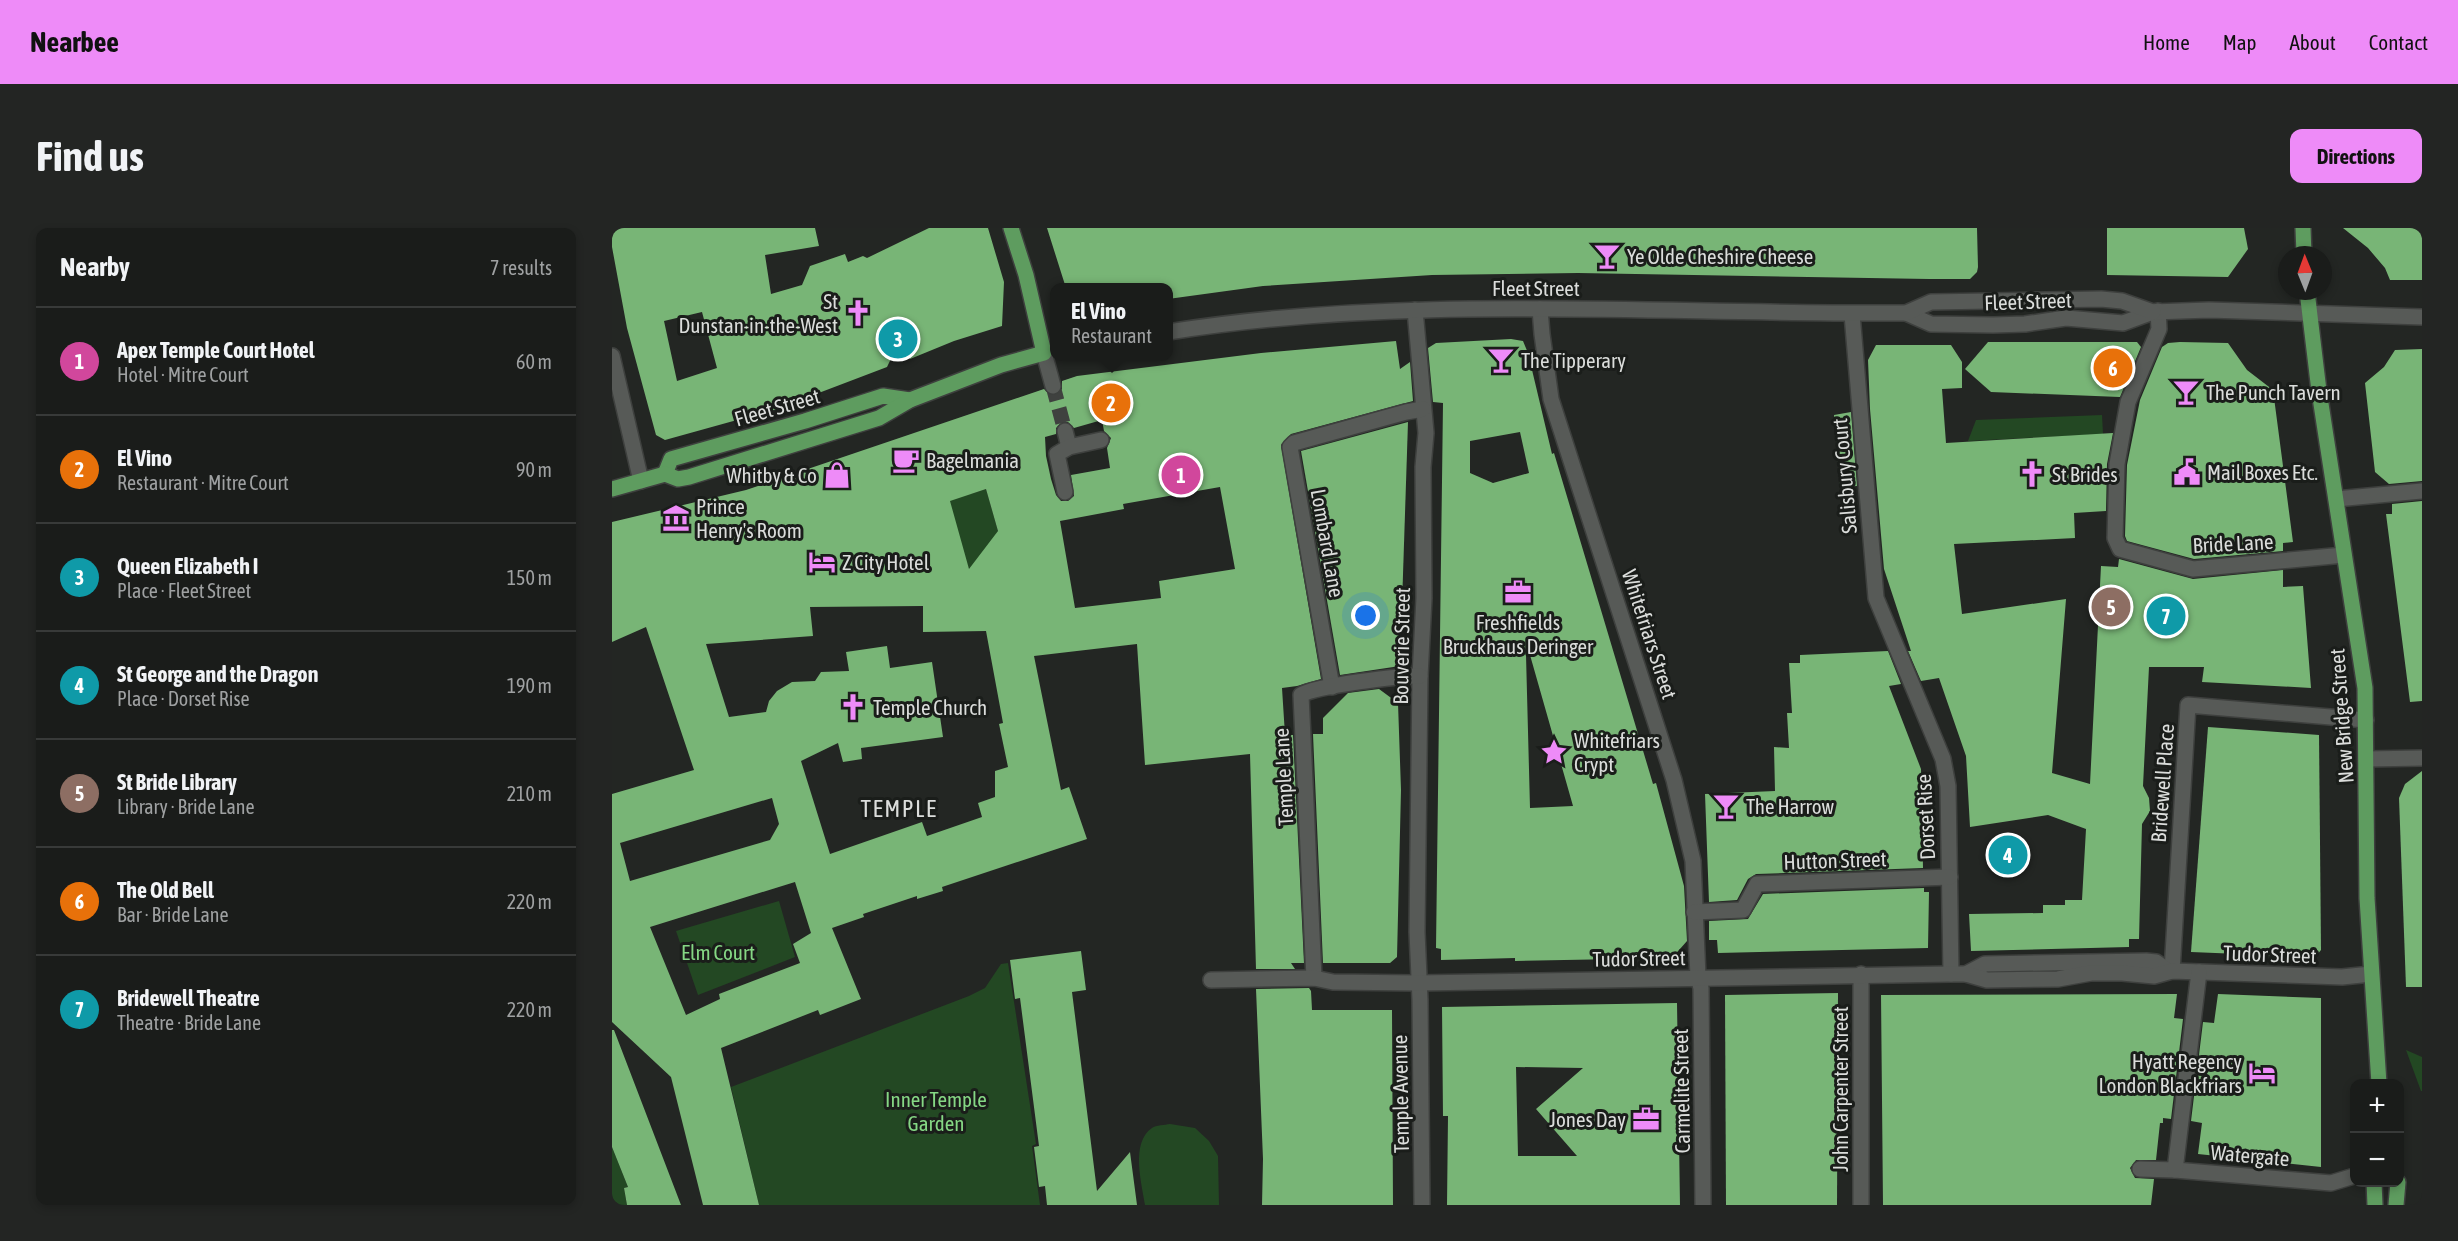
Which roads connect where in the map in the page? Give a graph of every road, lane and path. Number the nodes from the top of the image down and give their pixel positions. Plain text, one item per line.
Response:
1 (1011, 228) edge
2 (2302, 228) edge
3 (2303, 246) edge
4 (2308, 300) edge
5 (1540, 309) junction
6 (1415, 310) junction
7 (2155, 312) junction
8 (1906, 313) junction
9 (2310, 313) junction
10 (1852, 314) junction
11 (2422, 317) edge
12 (1173, 331) edge
13 (1049, 352) edge
14 (612, 356) edge
15 (1050, 361) edge
16 (1053, 386) tunnel mouth
17 (910, 400) junction
18 (1423, 410) junction
19 (1065, 431) tunnel mouth
20 (1101, 440) dead end
21 (1069, 447) junction
22 (665, 474) junction
23 (641, 481) junction
24 (612, 489) edge
25 (2422, 491) edge
26 (1065, 492) dead end
27 (2336, 499) junction
28 (2344, 555) junction
29 (1889, 633) joint
30 (1420, 676) junction
31 (1332, 687) junction
32 (2366, 720) junction
33 (2422, 758) edge
34 (2367, 759) junction
35 (1950, 877) junction
36 (1694, 912) junction
37 (2170, 971) junction
38 (2199, 972) junction
39 (1861, 974) junction
40 (1958, 974) junction
41 (2371, 975) junction
42 (1698, 977) junction
43 (1314, 978) junction
44 (1211, 980) dead end
45 (1418, 983) junction
46 (2379, 1079) edge
47 (2140, 1169) dead end
48 (2175, 1170) junction
49 (2350, 1177) edge
50 (2374, 1187) edge
51 (2397, 1187) edge
52 (1422, 1205) edge
53 (1703, 1205) edge
54 (1861, 1205) edge
55 (2375, 1205) edge
56 (2396, 1205) edge

1 - 13 main road
2 - 3 main road
4 - 9 main road, New Bridge Street
5 - 6 street, Fleet Street
5 - 10 street, Fleet Street
5 - 36 street, Whitefriars Street
6 - 12 street, Fleet Street
6 - 18 street, Bouverie Street
7 - 8 street, Fleet Street
7 - 8 street, Fleet Street
7 - 9 street, Fleet Street
7 - 28 street, Bride Lane
8 - 10 street, Fleet Street
9 - 11 street, Fleet Street
9 - 27 main road, New Bridge Street
10 - 29 street, Salisbury Court
13 - 17 main road, Fleet Street
14 - 23 street
15 - 16 street
17 - 22 main road, Fleet Street
17 - 22 main road, Fleet Street
18 - 30 street, Bouverie Street
18 - 31 street, Lombard Lane
19 - 21 street
20 - 21 street
21 - 26 street
22 - 23 main road, Fleet Street
23 - 24 main road, Fleet Street
25 - 27 street
27 - 28 main road, New Bridge Street
28 - 32 main road, New Bridge Street
29 - 35 street, Dorset Rise
30 - 31 street, Temple Lane
30 - 45 street, Bouverie Street
31 - 43 street, Temple Lane
32 - 34 main road, New Bridge Street
32 - 37 street, Bridewell Place
33 - 34 street
34 - 41 main road, New Bridge Street
35 - 36 street, Hutton Street
35 - 40 street, Dorset Rise
36 - 42 street, Whitefriars Street
37 - 38 street, Tudor Street
37 - 40 street, Tudor Street
38 - 41 street, Tudor Street
38 - 48 street
39 - 40 street, Tudor Street
39 - 42 street, Tudor Street
39 - 54 street, John Carpenter Street
41 - 46 main road, New Bridge Street
42 - 45 street, Tudor Street
42 - 53 street, Carmelite Street
43 - 44 street, Tudor Street
43 - 45 street, Tudor Street
45 - 52 street, Temple Avenue
47 - 48 street, Watergate
48 - 49 street, Watergate
50 - 55 main road
51 - 56 main road

